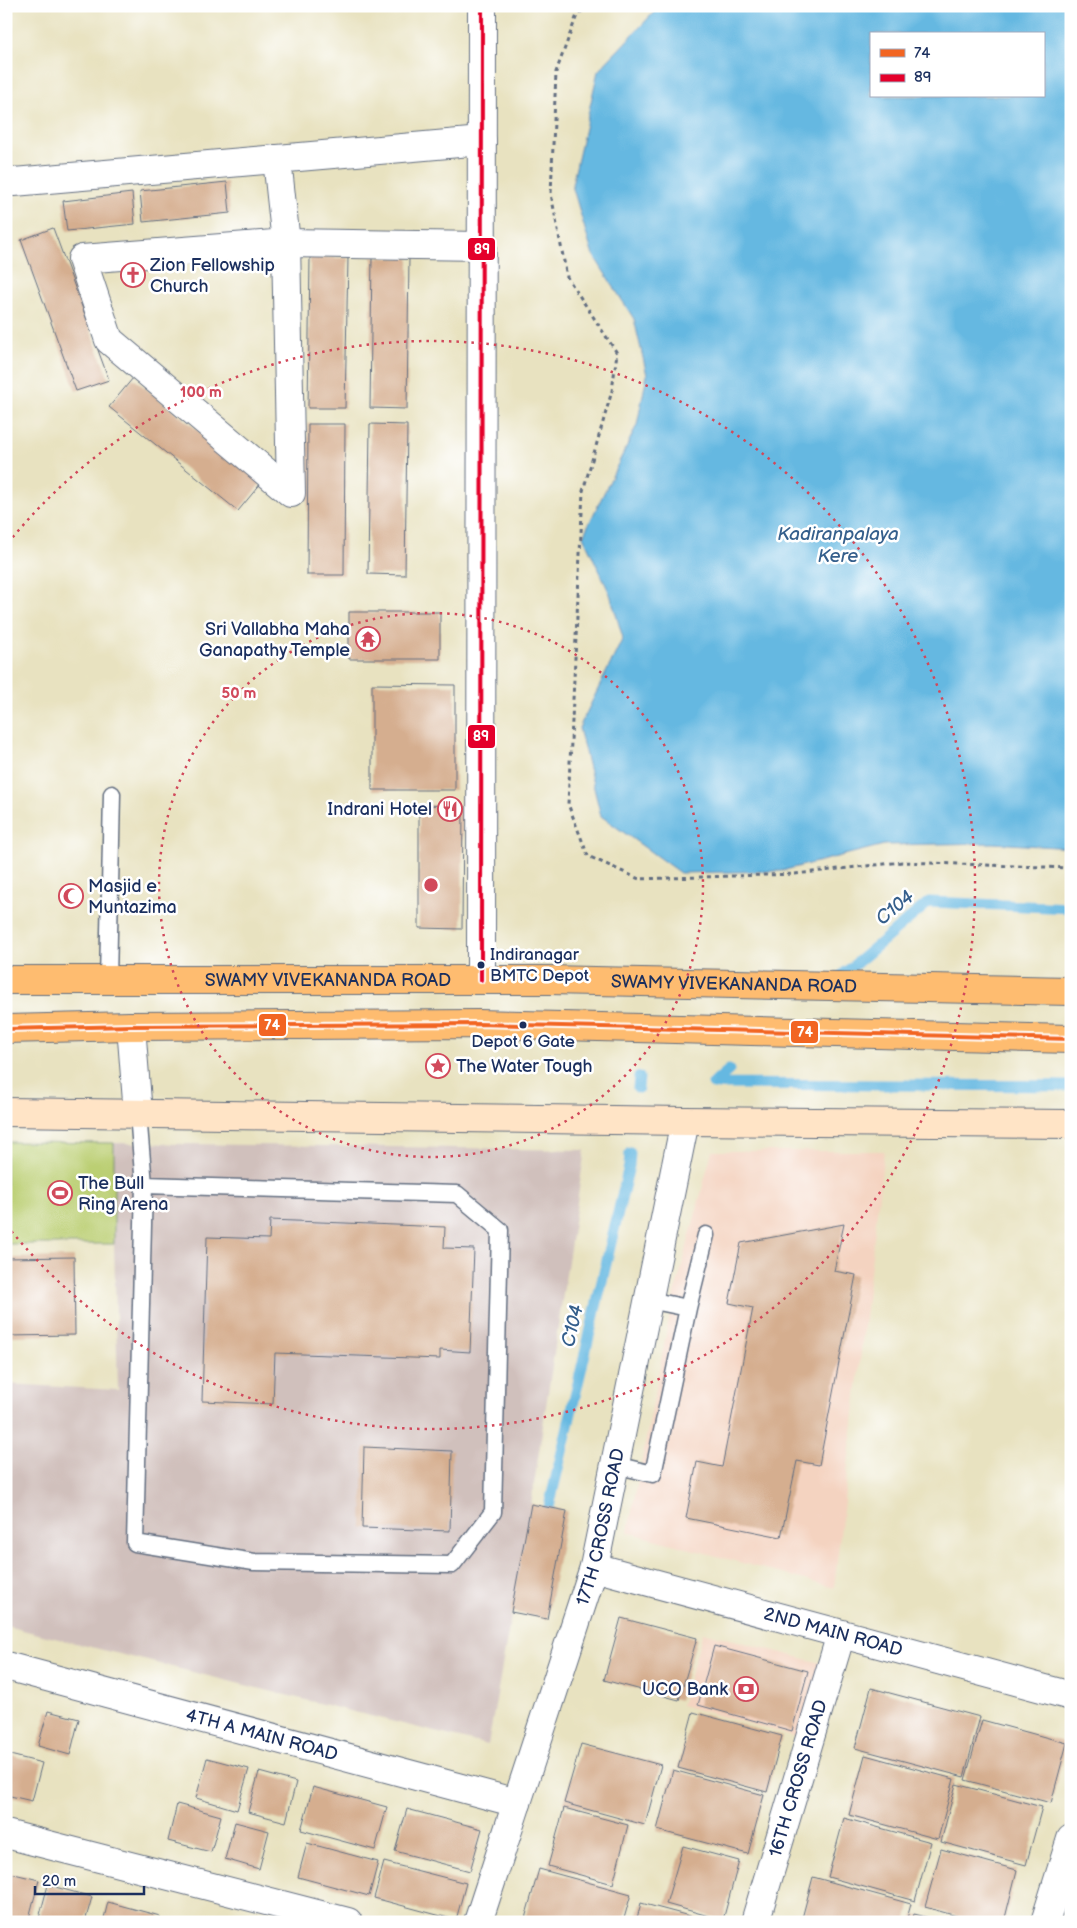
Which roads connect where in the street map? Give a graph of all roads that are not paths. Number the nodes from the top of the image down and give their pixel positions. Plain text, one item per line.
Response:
1 (482, 6) edge
2 (482, 141) junction
3 (277, 159) junction
4 (14, 182) dead end
5 (286, 243) junction
6 (482, 246) junction
7 (112, 794) dead end
8 (6, 980) edge
9 (108, 980) junction
10 (481, 980) junction
11 (1071, 991) edge
12 (131, 1026) junction
13 (6, 1029) edge
14 (1071, 1040) edge
15 (6, 1112) edge
16 (138, 1114) junction
17 (685, 1121) junction
18 (1071, 1124) edge
19 (144, 1185) junction
20 (706, 1235) dead end
21 (648, 1300) junction
22 (688, 1308) junction
23 (615, 1465) junction
24 (594, 1567) junction
25 (841, 1634) junction
26 (6, 1666) edge
27 (1071, 1696) edge
28 (517, 1804) junction
29 (6, 1834) edge
30 (1071, 1839) edge
31 (348, 1922) edge
32 (478, 1922) edge
33 (755, 1922) edge
34 (1045, 1922) edge

1 - 2 street
2 - 3 street
2 - 6 street
3 - 4 street
3 - 5 street
5 - 5 street
5 - 6 street
6 - 10 street
7 - 9 lane
8 - 9 main road, SWAMY VIVEKANANDA ROAD
9 - 10 main road, SWAMY VIVEKANANDA ROAD
10 - 11 main road, SWAMY VIVEKANANDA ROAD
12 - 13 main road
12 - 14 main road
12 - 16 street
15 - 16 street
16 - 17 street
16 - 19 lane
17 - 18 street
17 - 21 street, 17TH CROSS ROAD
19 - 19 lane
20 - 22 lane
21 - 22 lane
21 - 23 street, 17TH CROSS ROAD
22 - 23 lane
23 - 24 street, 17TH CROSS ROAD
24 - 25 street, 2ND MAIN ROAD
24 - 28 street, 17TH CROSS ROAD
25 - 27 street, 2ND MAIN ROAD
25 - 33 street, 16TH CROSS ROAD
26 - 28 street, 4TH A MAIN ROAD
28 - 32 street, 17TH CROSS ROAD
29 - 31 street
30 - 34 street

